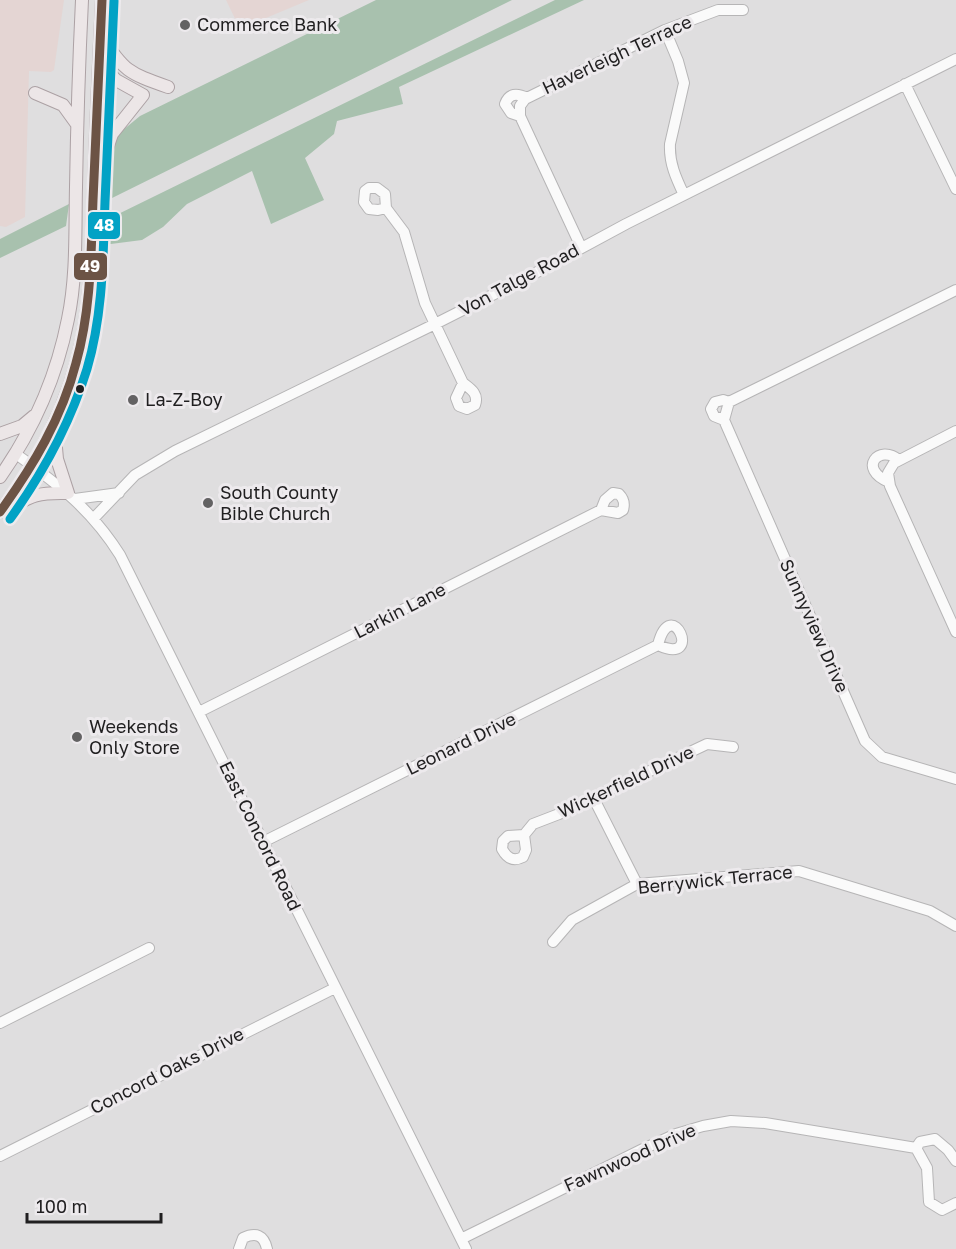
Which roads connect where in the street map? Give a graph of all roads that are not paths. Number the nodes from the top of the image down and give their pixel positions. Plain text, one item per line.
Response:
1 (82, 0) edge
2 (102, 0) edge
3 (743, 10) dead end
4 (665, 30) junction
5 (101, 36) junction
6 (956, 59) edge
7 (100, 64) junction
8 (905, 84) junction
9 (168, 87) dead end
10 (35, 93) dead end
11 (77, 125) junction
12 (94, 188) junction
13 (956, 189) edge
14 (684, 195) junction
15 (386, 208) dead end
16 (581, 247) junction
17 (956, 290) edge
18 (435, 324) junction
19 (463, 383) dead end
20 (37, 414) junction
21 (54, 426) junction
22 (956, 431) edge
23 (0, 434) edge
24 (16, 454) junction
25 (899, 460) junction
26 (33, 466) junction
27 (0, 477) edge
28 (889, 482) junction
29 (119, 493) junction
30 (71, 496) junction
31 (601, 510) dead end
32 (0, 512) edge
33 (94, 518) junction
34 (956, 632) edge
35 (658, 645) dead end
36 (199, 712) junction
37 (733, 747) dead end
38 (956, 779) edge
39 (593, 797) junction
40 (524, 835) dead end
41 (263, 842) junction
42 (637, 884) junction
43 (956, 926) edge
44 (553, 942) dead end
45 (149, 948) dead end
46 (335, 988) junction
47 (0, 1023) edge
48 (916, 1148) junction
49 (0, 1156) edge
50 (956, 1161) edge
51 (956, 1203) edge
52 (463, 1244) edge
53 (239, 1249) edge
54 (267, 1249) edge

1 - 11 main road
2 - 5 main road
3 - 4 street, Haverleigh Terrace
4 - 14 street
4 - 16 street, Haverleigh Terrace
5 - 7 main road
5 - 9 main road
6 - 8 street, Von Talge Road
7 - 12 main road
7 - 12 main road
8 - 13 street
8 - 14 street, Von Talge Road
10 - 11 main road
11 - 20 main road
12 - 21 main road
14 - 16 street, Von Talge Road
15 - 18 street
16 - 18 street, Von Talge Road
17 - 38 street, Sunnyview Drive
18 - 19 street
18 - 29 street, Von Talge Road
20 - 23 main road
20 - 24 main road
21 - 26 main road
21 - 30 main road
22 - 25 street
24 - 26 street, East Concord Road
24 - 27 main road
25 - 28 street
25 - 28 street
26 - 30 street, East Concord Road
26 - 32 main road
28 - 34 street
29 - 30 street
29 - 33 street, Von Talge Road
30 - 32 main road
30 - 33 street, East Concord Road
31 - 36 street, Larkin Lane
33 - 36 street, East Concord Road
35 - 41 street, Leonard Drive
36 - 41 street, East Concord Road
37 - 39 street, Wickerfield Drive
39 - 40 street, Wickerfield Drive
39 - 42 street
41 - 46 street, East Concord Road
42 - 43 street, Berrywick Terrace
42 - 44 street, Berrywick Terrace
45 - 47 street
46 - 49 street, Concord Oaks Drive
46 - 52 street, East Concord Road
48 - 50 street, Fawnwood Drive
48 - 51 street
48 - 52 street, Fawnwood Drive
53 - 54 street

